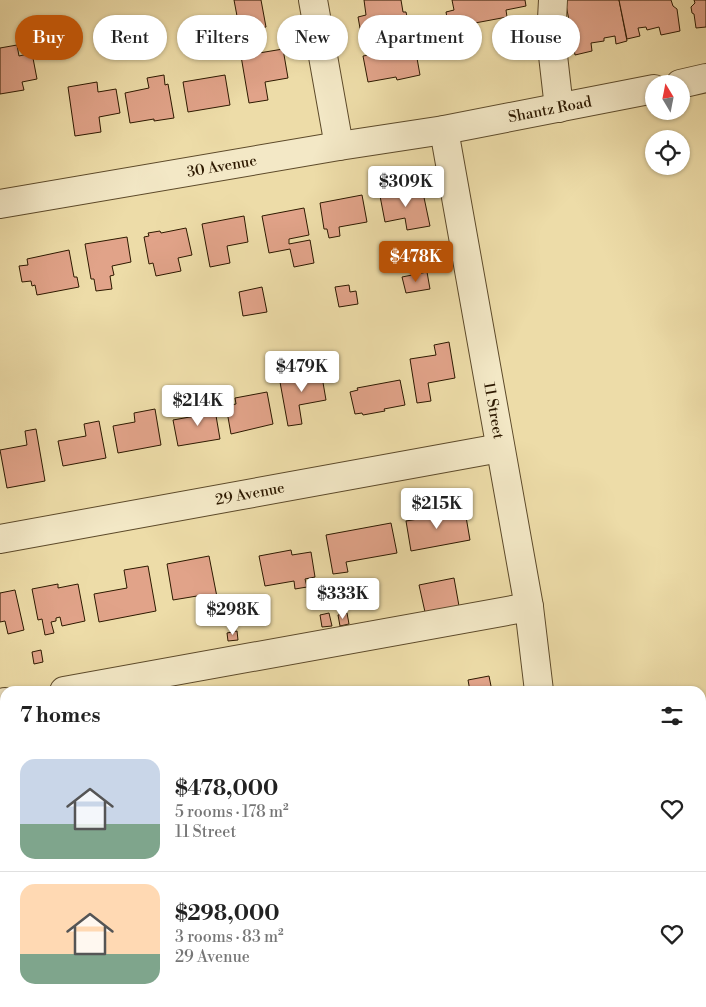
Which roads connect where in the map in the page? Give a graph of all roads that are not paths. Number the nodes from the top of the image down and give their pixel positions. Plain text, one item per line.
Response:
1 (313, 0) edge
2 (553, 0) edge
3 (706, 78) edge
4 (690, 82) edge
5 (645, 91) edge
6 (559, 108) junction
7 (444, 130) junction
8 (339, 146) junction
9 (0, 204) edge
10 (500, 448) junction
11 (0, 539) edge
12 (529, 607) junction
13 (92, 686) edge
14 (538, 686) edge

1 - 8 street
2 - 6 street
3 - 4 street
5 - 6 street, Shantz Road
6 - 7 street, Shantz Road
7 - 8 street, 30 Avenue
7 - 10 street, 11 Street
8 - 9 street, 30 Avenue
10 - 11 street, 29 Avenue
10 - 12 street, 11 Street
12 - 13 street
12 - 14 street, 11 Street

